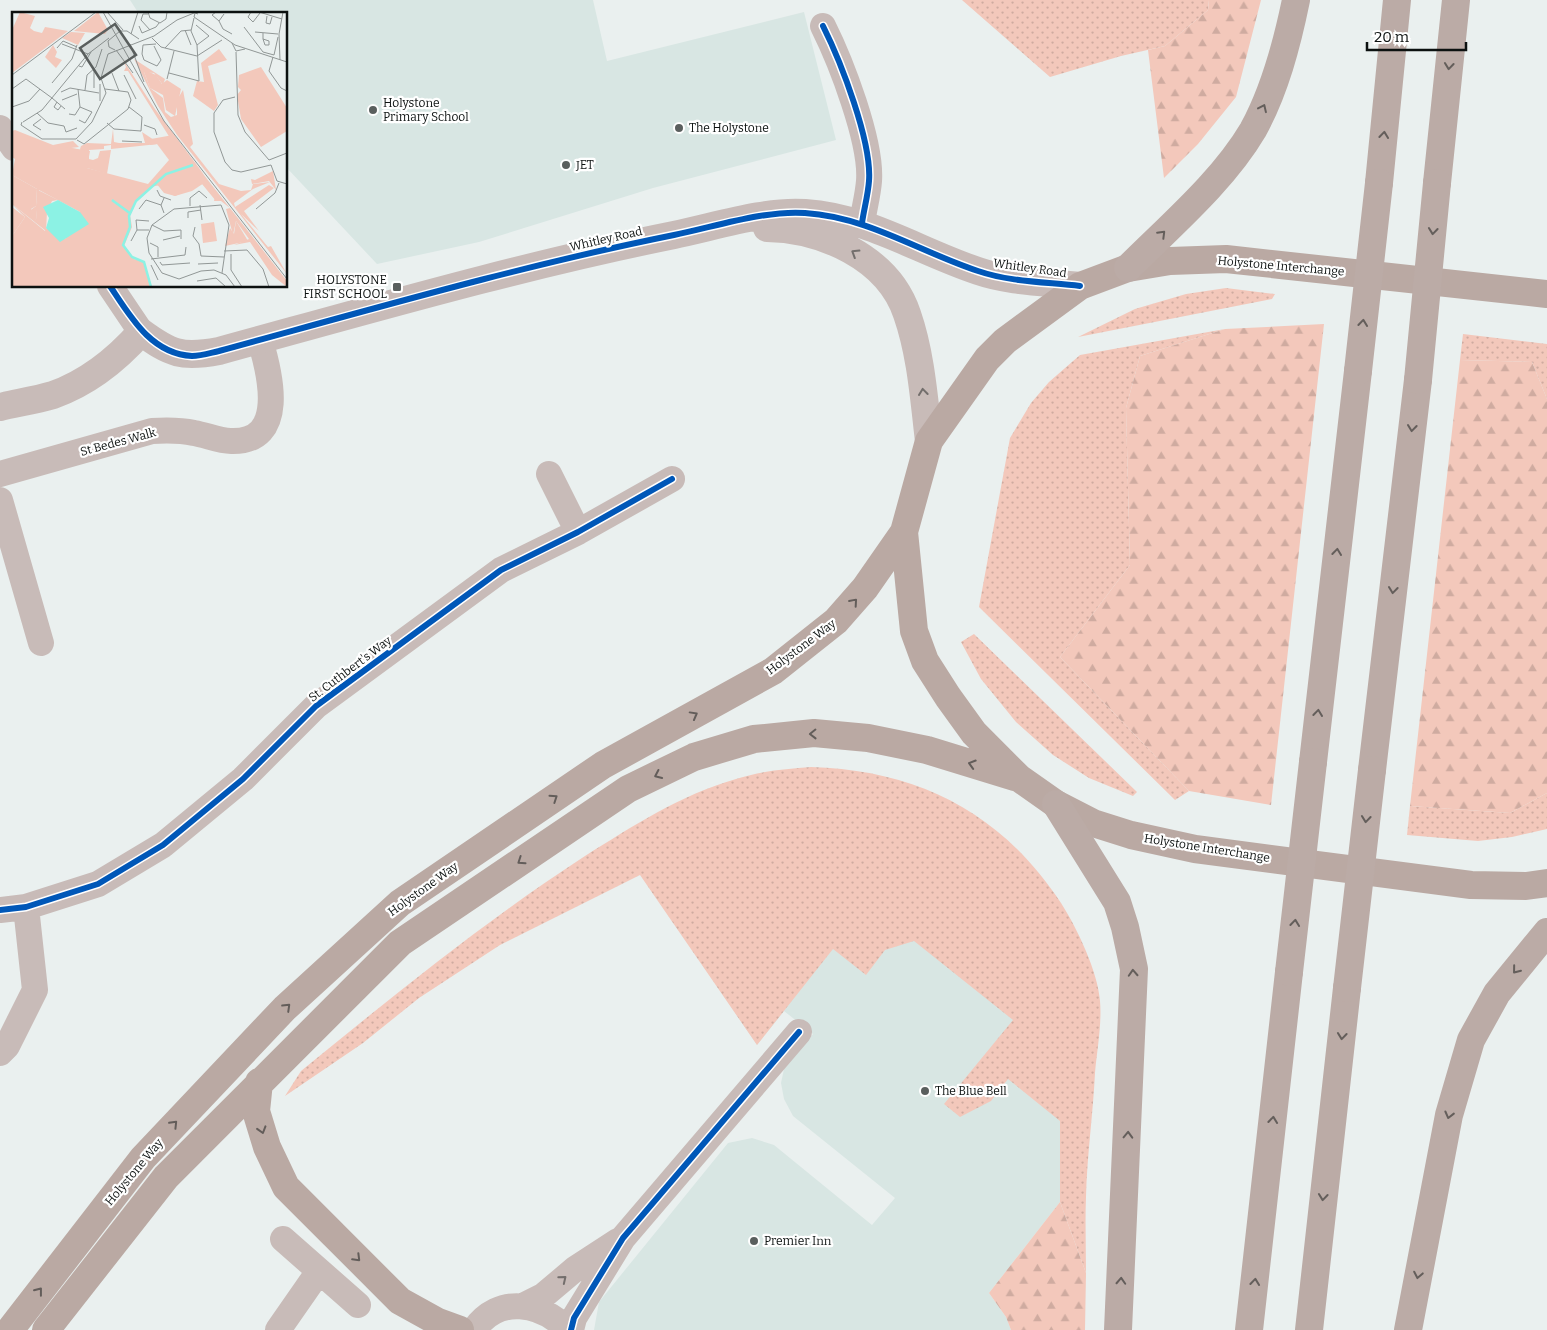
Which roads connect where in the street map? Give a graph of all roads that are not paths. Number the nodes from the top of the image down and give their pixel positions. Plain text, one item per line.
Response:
1 (1296, 0) edge
2 (1398, 0) edge
3 (1456, 0) edge
4 (823, 26) dead end
5 (0, 128) edge
6 (12, 145) edge
7 (862, 223) junction
8 (718, 227) junction
9 (1128, 268) junction
10 (1080, 286) junction
11 (111, 288) edge
12 (1547, 294) edge
13 (141, 332) junction
14 (260, 340) junction
15 (0, 408) edge
16 (929, 441) junction
17 (0, 474) edge
18 (549, 474) dead end
19 (672, 479) dead end
20 (0, 500) edge
21 (578, 532) junction
22 (904, 532) junction
23 (42, 642) dead end
24 (1019, 778) junction
25 (1056, 804) junction
26 (1547, 883) edge
27 (26, 907) junction
28 (0, 910) edge
29 (1547, 932) edge
30 (799, 1032) dead end
31 (0, 1053) edge
32 (259, 1082) junction
33 (623, 1238) junction
34 (283, 1240) dead end
35 (319, 1271) junction
36 (358, 1305) dead end
37 (522, 1306) junction
38 (10, 1330) edge
39 (46, 1330) edge
40 (278, 1330) edge
41 (460, 1330) edge
42 (474, 1330) edge
43 (569, 1330) edge
44 (1118, 1330) edge
45 (1249, 1330) edge
46 (1309, 1330) edge
47 (1408, 1330) edge

9 -> 1 highway
45 -> 2 highway, bridge
3 -> 46 highway, bridge
4 - 7 street
5 - 6 street
7 - 8 street, Whitley Road
7 - 10 street, Whitley Road
8 - 14 street, Whitley Road
16 -> 8 street, Whitley Road
9 - 10 main road, Holystone Interchange
9 - 12 main road, Holystone Interchange
10 - 16 main road, Holystone Interchange
11 - 13 street
13 - 14 street, Whitley Road
13 - 15 street
14 - 17 street, St Bedes Walk
16 - 22 main road, Holystone Interchange
18 - 21 street
19 - 21 street, St. Cuthbert's Way
20 - 23 street
21 - 27 street, St. Cuthbert's Way
22 - 24 main road, Holystone Interchange
38 -> 22 main road, Holystone Way
24 - 25 main road, Holystone Interchange
24 -> 32 main road
25 - 26 main road, Holystone Interchange
44 -> 25 highway
27 - 28 street, St. Cuthbert's Way
27 - 31 street
29 -> 47 highway
30 - 33 street
32 - 39 main road
32 -> 41 main road
37 -> 33 street
33 - 43 street
34 - 35 street
35 - 36 street
35 - 40 street
37 - 42 street
37 - 43 street

